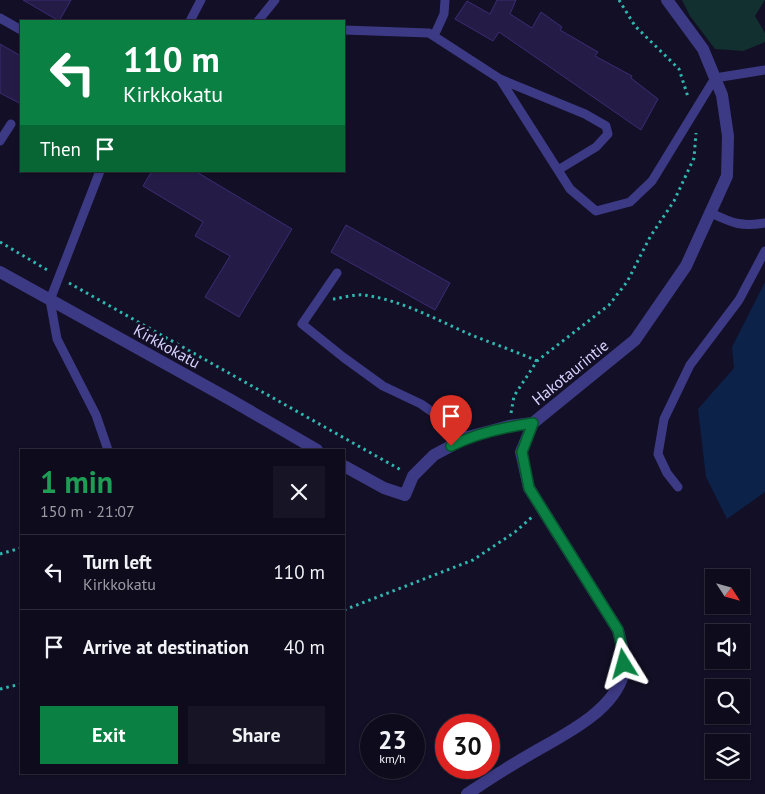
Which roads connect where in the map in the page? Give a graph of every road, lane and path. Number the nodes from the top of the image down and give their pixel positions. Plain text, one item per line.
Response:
1 (202, 0) edge
2 (275, 0) edge
3 (445, 0) edge
4 (619, 0) edge
5 (667, 0) edge
6 (0, 18) edge
7 (191, 20) edge
8 (259, 20) edge
9 (20, 29) edge
10 (345, 30) edge
11 (434, 36) junction
12 (765, 70) edge
13 (715, 78) junction
14 (500, 79) junction
15 (692, 114) junction
16 (11, 124) dead end
17 (0, 141) edge
18 (558, 170) junction
19 (100, 172) edge
20 (711, 213) junction
21 (765, 223) edge
22 (0, 242) edge
23 (765, 250) edge
24 (0, 272) edge
25 (337, 273) dead end
26 (59, 277) junction
27 (50, 300) junction
28 (317, 302) junction
29 (537, 361) junction
30 (533, 423) junction
31 (509, 426) junction
32 (468, 437) junction
33 (108, 449) edge
34 (315, 449) edge
35 (345, 467) edge
36 (413, 476) junction
37 (678, 487) dead end
38 (542, 509) junction
39 (20, 548) edge
40 (0, 554) edge
41 (345, 610) edge
42 (20, 684) edge
43 (0, 689) edge
44 (467, 794) edge

1 - 7 lane
2 - 8 lane
3 - 11 lane
4 - 15 path
5 - 13 street, Hakotaurintie
6 - 9 lane
10 - 11 lane
11 - 14 lane
12 - 13 lane
13 - 15 lane
13 - 20 street, Hakotaurintie
14 - 18 lane
14 - 18 lane
15 - 18 lane
15 - 29 path
16 - 17 lane
19 - 26 lane
20 - 21 lane
20 - 30 street, Hakotaurintie
22 - 26 path
23 - 37 lane
24 - 27 street, Kirkkokatu
25 - 28 lane
26 - 27 lane
26 - 36 path
27 - 33 lane
27 - 34 street, Kirkkokatu
28 - 29 path
28 - 32 lane
29 - 31 path
30 - 31 street
30 - 38 street, Hakotaurintie
31 - 32 street
32 - 36 street
35 - 36 street
38 - 41 path
38 - 44 street, Hakotaurintie
39 - 40 path
42 - 43 path

